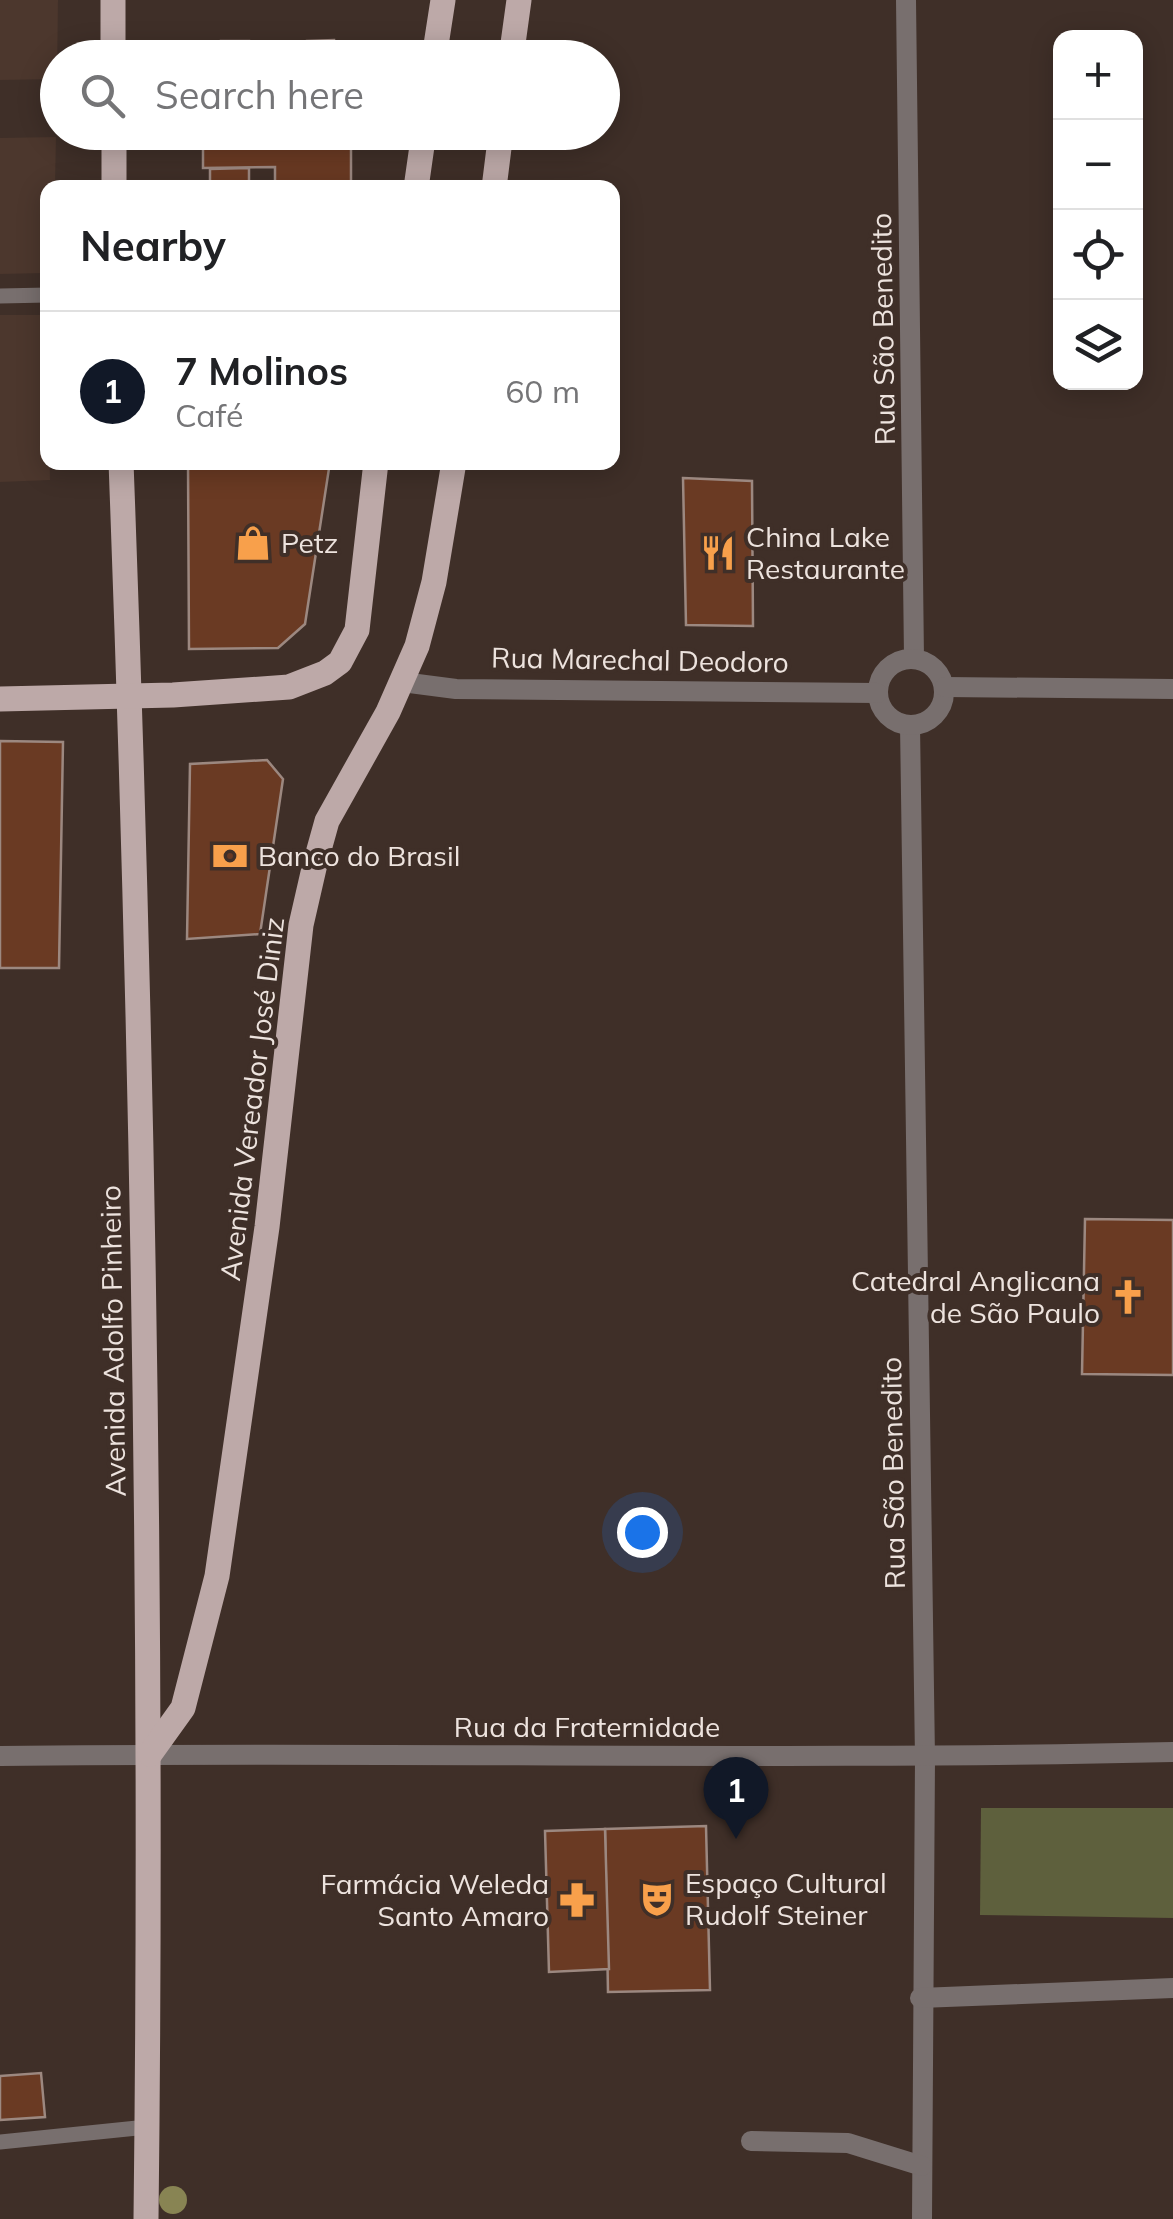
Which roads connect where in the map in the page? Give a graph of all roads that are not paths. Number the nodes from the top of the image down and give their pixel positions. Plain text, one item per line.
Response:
1 (113, 0) edge
2 (442, 0) edge
3 (520, 0) edge
4 (906, 0) edge
5 (113, 40) edge
6 (436, 40) edge
7 (513, 40) edge
8 (114, 150) edge
9 (421, 150) edge
10 (499, 150) edge
11 (114, 180) edge
12 (417, 180) edge
13 (495, 180) edge
14 (40, 295) edge
15 (0, 296) edge
16 (122, 470) edge
17 (375, 470) edge
18 (453, 470) edge
19 (914, 658) junction
20 (402, 682) junction
21 (945, 687) junction
22 (1173, 690) edge
23 (877, 692) junction
24 (130, 696) junction
25 (0, 698) edge
26 (910, 725) junction
27 (1173, 1752) edge
28 (150, 1754) junction
29 (0, 1756) edge
30 (925, 1758) junction
31 (1173, 1988) edge
32 (920, 1998) junction
33 (147, 2126) junction
34 (750, 2141) dead end
35 (0, 2142) edge
36 (922, 2166) junction
37 (146, 2219) edge
38 (922, 2219) edge

1 - 5 main road
2 - 6 main road
3 - 7 main road
4 - 19 street, Rua São Benedito
8 - 11 main road
9 - 12 main road
10 - 13 main road
14 - 15 lane
16 - 24 main road, Avenida Adolfo Pinheiro
17 - 24 main road
18 - 20 main road, Avenida Vereador José Diniz
19 - 21 street
19 - 23 street
20 - 23 street, Rua Marechal Deodoro
20 - 28 main road, Avenida Vereador José Diniz
21 - 22 street
21 - 26 street
23 - 26 street
24 - 25 main road
24 - 28 main road, Avenida Adolfo Pinheiro
26 - 30 street, Rua São Benedito
27 - 30 street, Rua da Fraternidade
28 - 29 street, Rua da Fraternidade
28 - 30 street, Rua da Fraternidade
28 - 33 main road, Avenida Adolfo Pinheiro
30 - 32 street, Rua São Benedito
31 - 32 street
32 - 36 street, Rua São Benedito
33 - 35 lane
33 - 37 main road, Avenida Adolfo Pinheiro
34 - 36 street
36 - 38 street, Rua São Benedito

